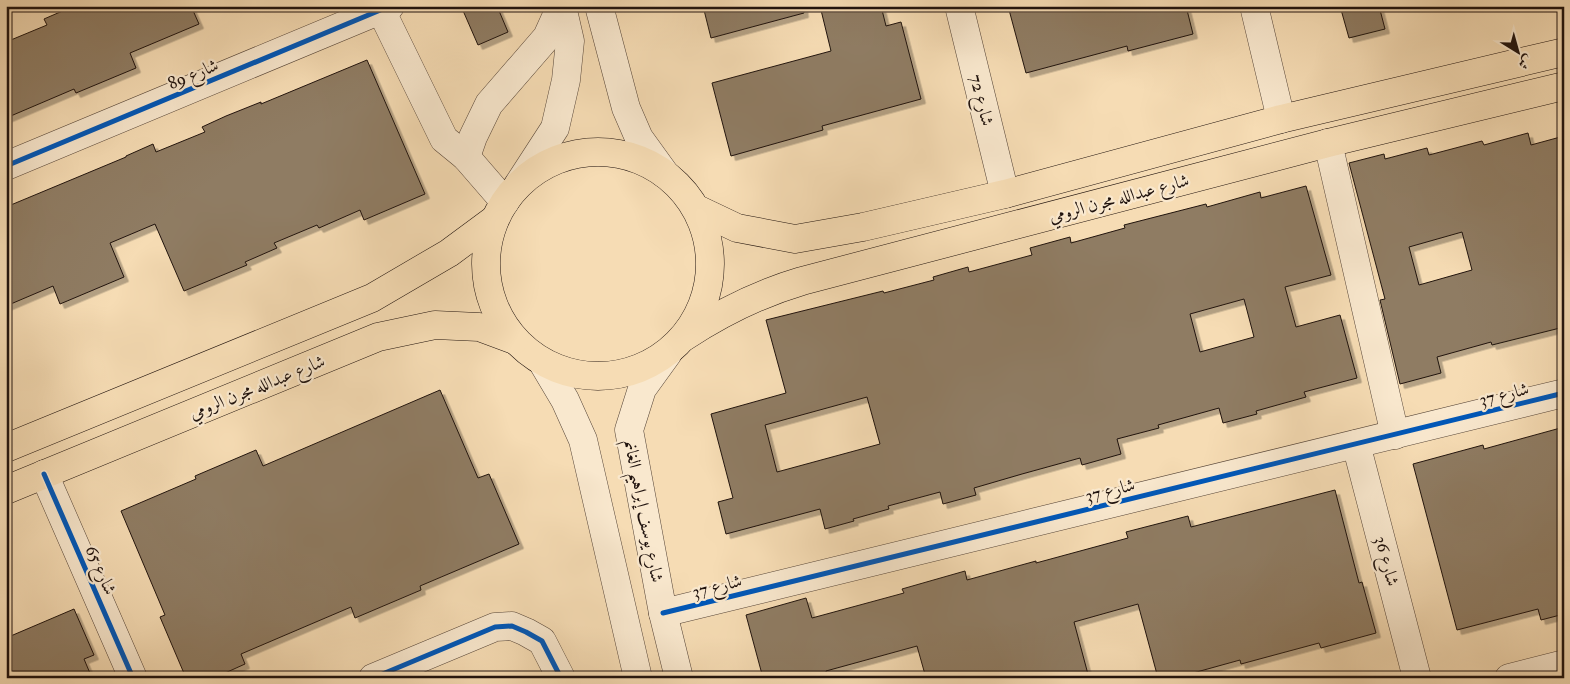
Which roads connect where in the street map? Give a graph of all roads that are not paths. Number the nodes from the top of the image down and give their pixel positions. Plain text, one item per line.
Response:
1 (561, 6) edge
2 (599, 6) edge
3 (959, 6) edge
4 (1254, 6) edge
5 (386, 8) edge
6 (1564, 52) edge
7 (1564, 86) edge
8 (1282, 119) junction
9 (1328, 143) junction
10 (466, 157) junction
11 (6, 166) edge
12 (666, 174) junction
13 (1005, 194) junction
14 (506, 202) junction
15 (697, 209) junction
16 (514, 340) junction
17 (676, 345) junction
18 (543, 363) junction
19 (1564, 394) edge
20 (1395, 435) junction
21 (1356, 444) junction
22 (6, 448) edge
23 (44, 474) junction
24 (6, 490) edge
25 (663, 613) junction
26 (1564, 664) edge
27 (133, 678) edge
28 (374, 678) edge
29 (561, 678) edge
30 (638, 678) edge
31 (679, 678) edge
32 (1417, 678) edge
33 (1509, 678) edge

1 - 10 street
1 - 14 street
2 - 12 street
3 - 13 street, شارع 72
4 - 8 street
5 - 10 street
5 - 11 street, شارع 89
6 - 8 main road, شارع عبدالله مجرن الرومي
7 - 9 main road, شارع عبدالله مجرن الرومي
8 - 13 main road, شارع عبدالله مجرن الرومي
9 - 17 main road, شارع عبدالله مجرن الرومي
9 - 20 street
10 - 14 street
12 - 14 main road
12 - 15 main road
13 - 15 main road, شارع عبدالله مجرن الرومي
14 - 16 main road
14 - 22 main road
15 - 17 main road
16 - 18 main road, شارع عبدالله مجرن الرومي
16 - 23 main road, شارع عبدالله مجرن الرومي
17 - 18 main road, شارع عبدالله مجرن الرومي
17 - 25 street, شارع يوسف إبراهيم الغانم
18 - 30 street
19 - 20 street, شارع 37
20 - 21 street, شارع 37
21 - 25 street, شارع 37
21 - 32 street, شارع 36
23 - 24 main road, شارع عبدالله مجرن الرومي
23 - 27 street, شارع 65
25 - 31 street, شارع يوسف إبراهيم الغانم
26 - 33 street
28 - 29 street

